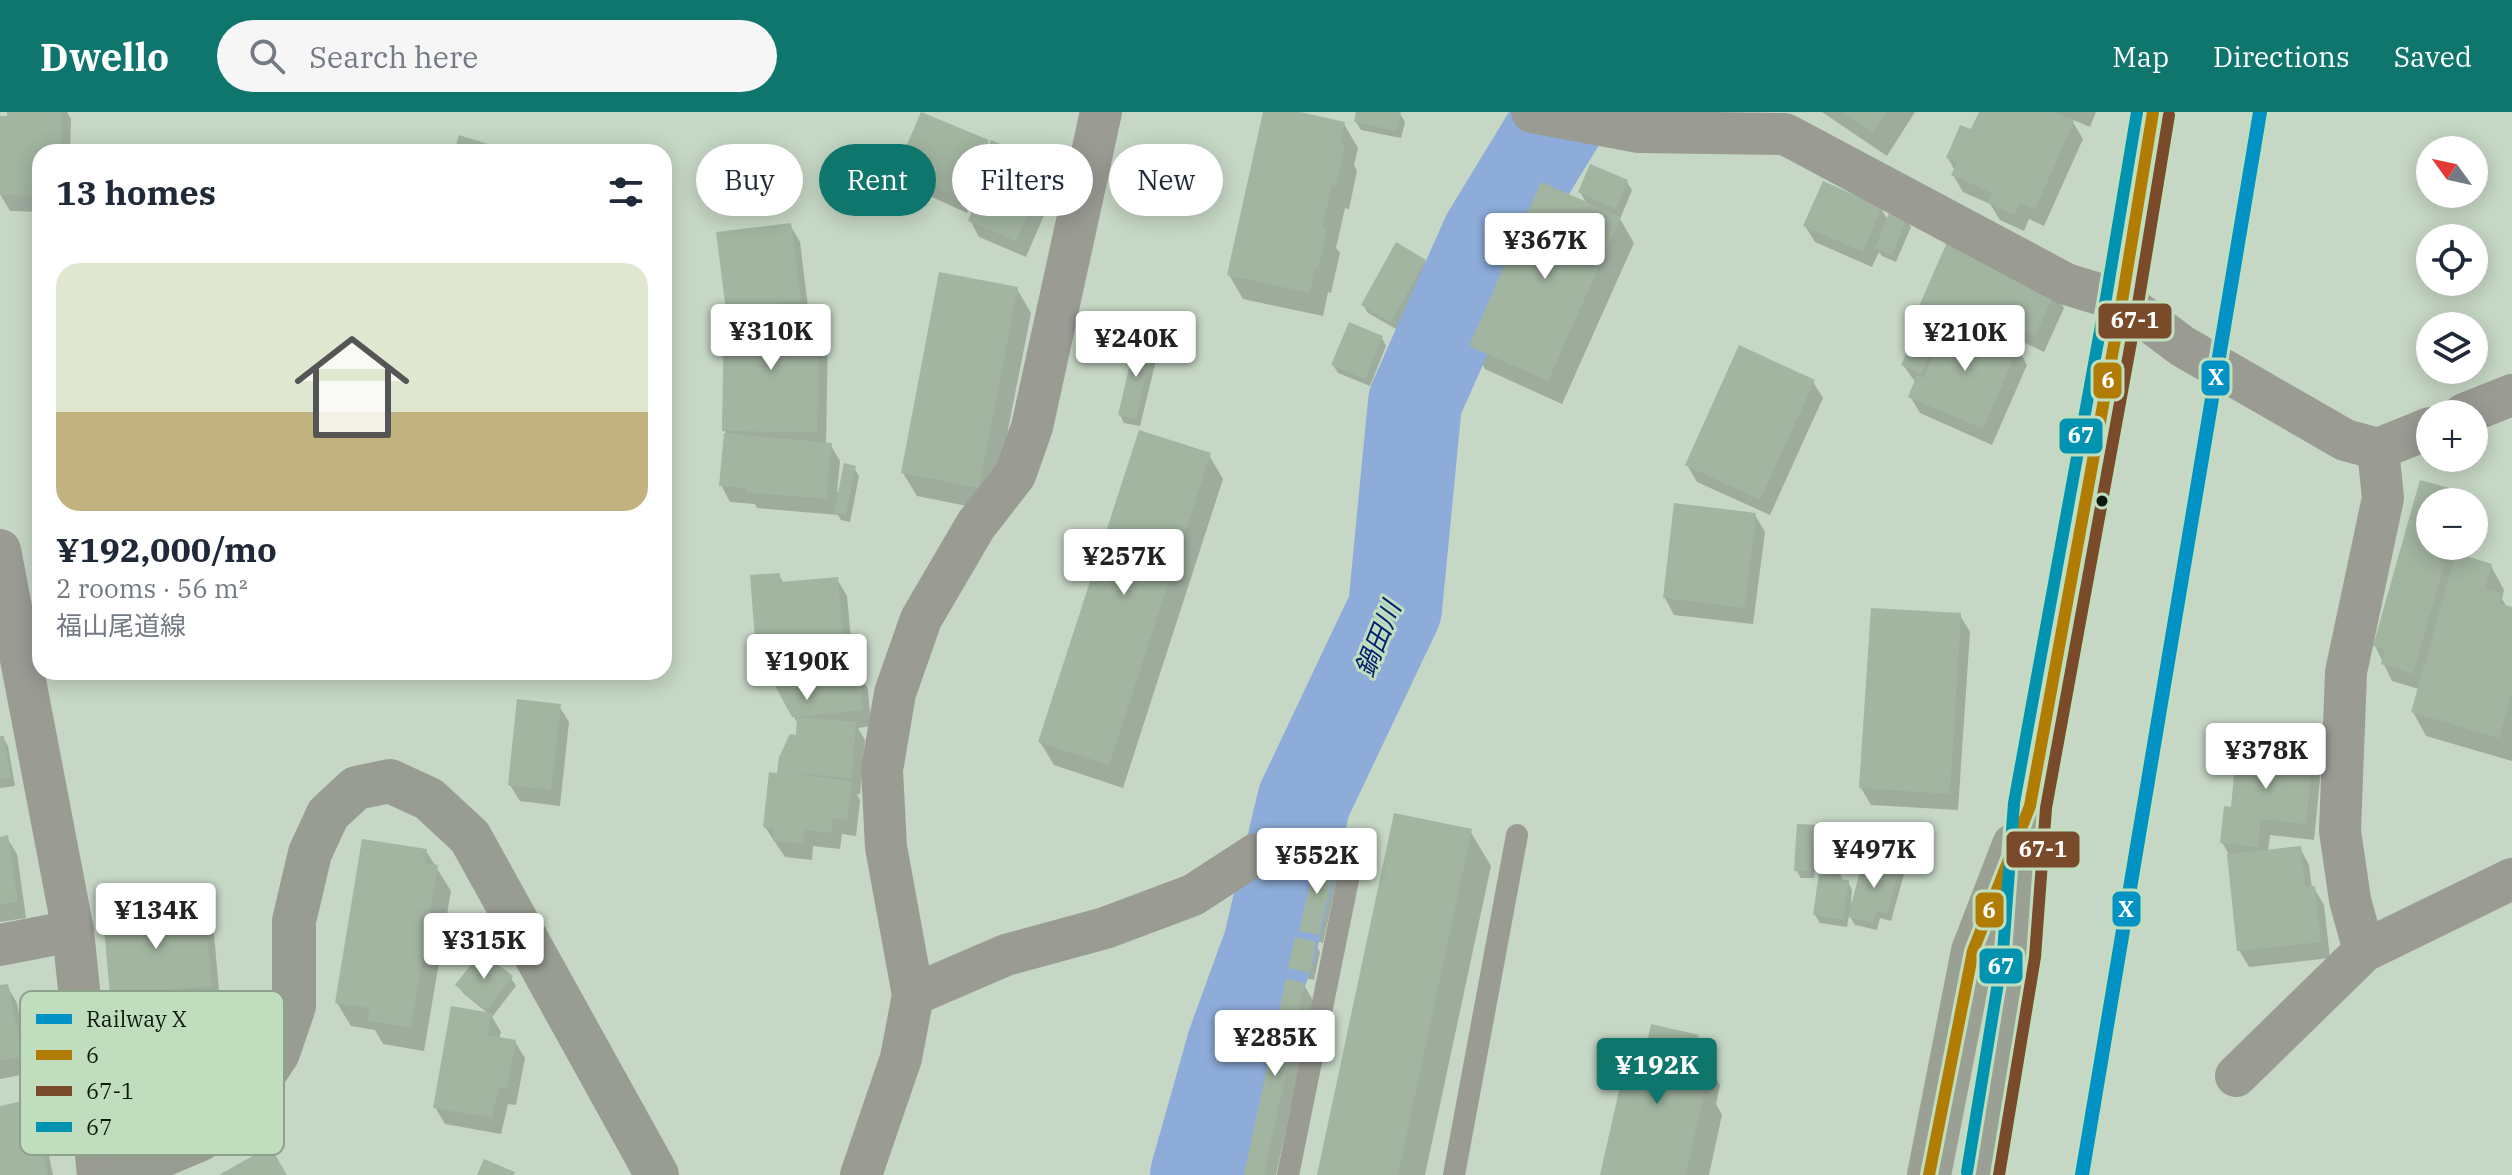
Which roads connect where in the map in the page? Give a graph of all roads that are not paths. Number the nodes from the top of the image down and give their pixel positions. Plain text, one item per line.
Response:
1 (1101, 112) edge
2 (1532, 112) edge
3 (2153, 112) edge
4 (2122, 301) junction
5 (2512, 395) edge
6 (2488, 404) edge
7 (2416, 434) edge
8 (2378, 449) junction
9 (0, 550) edge
10 (2030, 806) junction
11 (1517, 835) dead end
12 (1256, 854) dead end
13 (1352, 860) dead end
14 (2512, 879) edge
15 (73, 931) junction
16 (0, 945) edge
17 (2364, 951) junction
18 (79, 991) edge
19 (913, 995) junction
20 (284, 1035) edge
21 (2236, 1076) dead end
22 (96, 1155) edge
23 (163, 1155) edge
24 (98, 1175) edge
25 (116, 1175) edge
26 (657, 1175) edge
27 (861, 1175) edge
28 (1288, 1175) edge
29 (1454, 1175) edge
30 (1929, 1175) edge
31 (1983, 1175) edge

1 - 19 street
2 - 4 street
3 - 4 main road
4 - 8 street
4 - 10 main road
5 - 6 street
7 - 8 street
8 - 17 street
9 - 15 street
10 - 30 main road
10 - 31 main road
11 - 29 lane
12 - 19 street
13 - 28 lane
14 - 17 street
15 - 16 street
15 - 18 street
17 - 21 street
19 - 27 street
20 - 26 street
22 - 24 street
23 - 25 street

